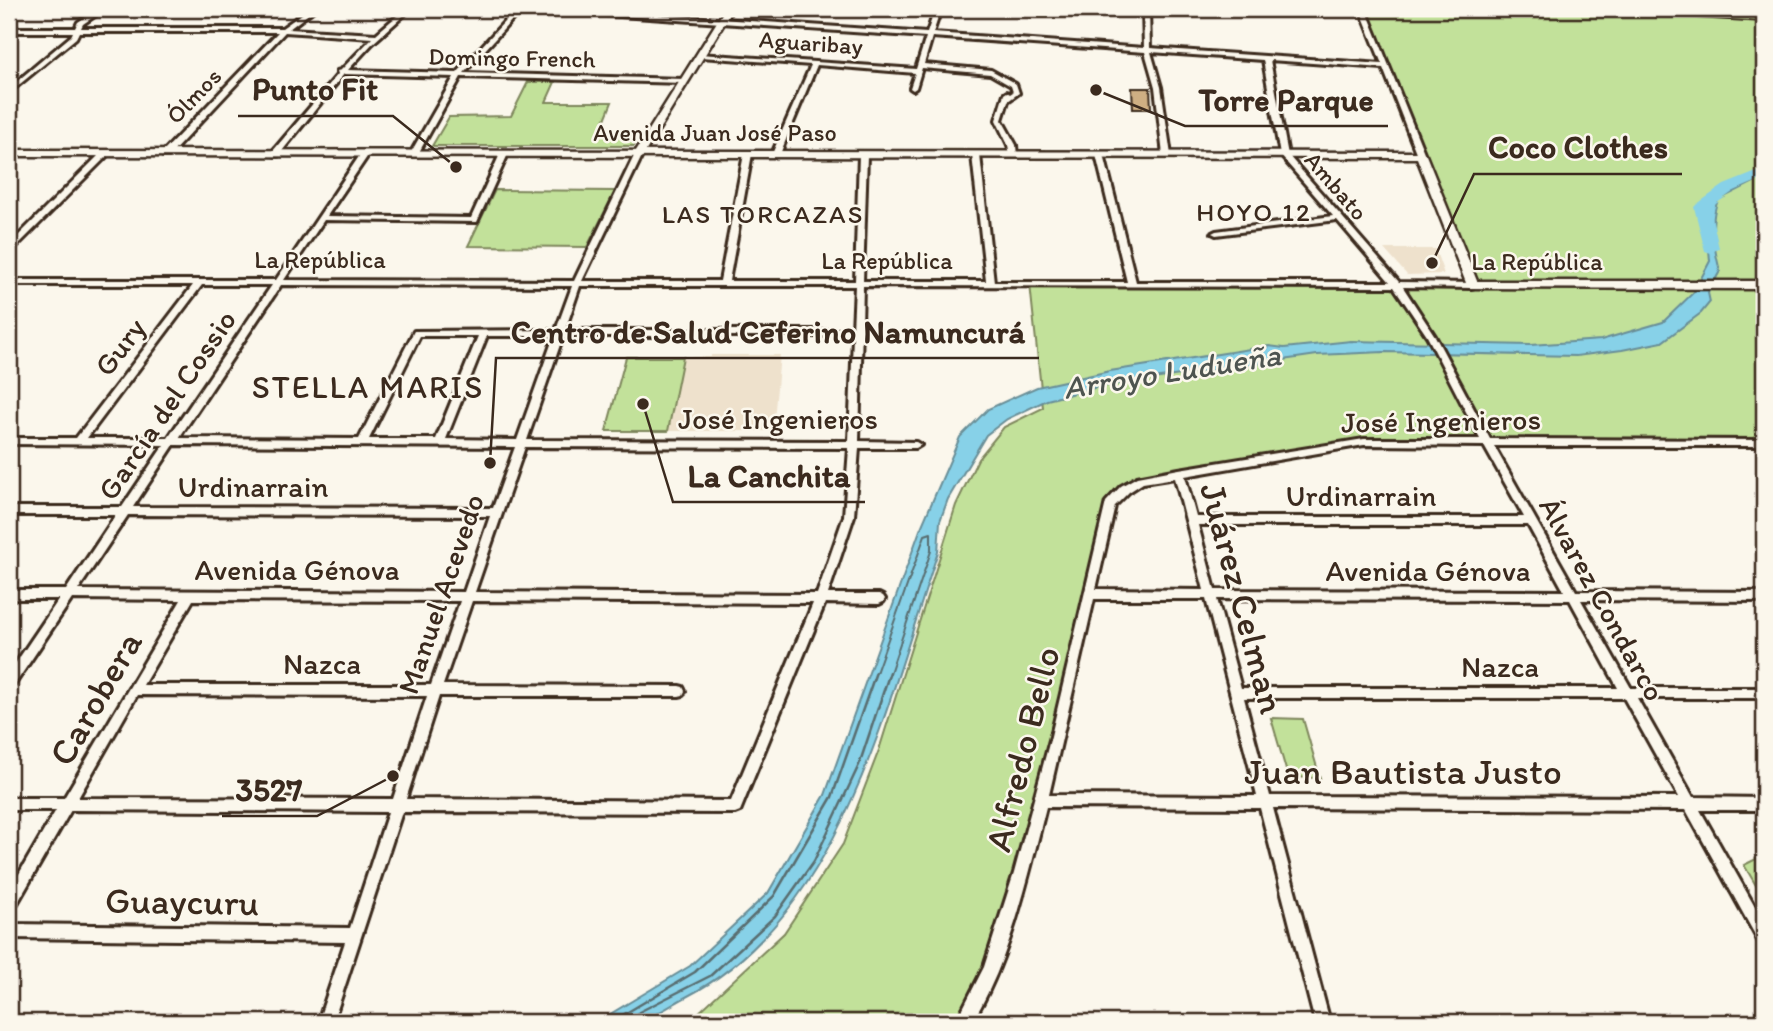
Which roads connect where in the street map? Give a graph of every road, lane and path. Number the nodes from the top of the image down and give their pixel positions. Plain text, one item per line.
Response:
1 (102, 9) edge
2 (312, 9) edge
3 (408, 9) edge
4 (519, 9) edge
5 (548, 9) edge
6 (729, 9) edge
7 (938, 9) edge
8 (1146, 9) edge
9 (1363, 9) edge
10 (1722, 9) edge
11 (1764, 11) edge
12 (722, 20) junction
13 (9, 30) edge
14 (78, 30) junction
15 (283, 30) junction
16 (930, 35) junction
17 (375, 36) junction
18 (1147, 50) junction
19 (701, 55) junction
20 (1266, 58) junction
21 (815, 63) junction
22 (1384, 65) junction
23 (919, 69) junction
24 (339, 72) junction
25 (458, 76) junction
26 (684, 81) junction
27 (913, 88) dead end
28 (9, 91) edge
29 (9, 153) edge
30 (105, 153) junction
31 (166, 154) junction
32 (275, 154) junction
33 (365, 154) junction
34 (414, 154) junction
35 (504, 154) junction
36 (639, 154) junction
37 (748, 154) junction
38 (776, 154) junction
39 (863, 155) junction
40 (976, 155) junction
41 (1014, 155) junction
42 (1100, 155) junction
43 (1167, 155) junction
44 (1284, 155) junction
45 (1421, 155) junction
46 (321, 218) junction
47 (1338, 218) junction
48 (1216, 233) dead end
49 (9, 249) edge
50 (9, 282) edge
51 (200, 282) junction
52 (279, 282) junction
53 (577, 283) junction
54 (723, 283) junction
55 (859, 284) junction
56 (989, 284) junction
57 (1132, 284) junction
58 (1397, 285) junction
59 (1472, 285) junction
60 (1764, 285) edge
61 (484, 333) junction
62 (559, 333) junction
63 (858, 333) junction
64 (9, 441) edge
65 (79, 441) junction
66 (172, 441) junction
67 (363, 441) junction
68 (440, 441) junction
69 (522, 442) junction
70 (1487, 442) junction
71 (1764, 443) edge
72 (854, 444) junction
73 (916, 444) dead end
74 (1180, 473) junction
75 (1125, 489) joint
76 (9, 511) edge
77 (125, 511) junction
78 (497, 512) junction
79 (1192, 521) junction
80 (1531, 521) junction
81 (9, 594) edge
82 (69, 594) junction
83 (190, 594) junction
84 (1091, 594) junction
85 (468, 595) junction
86 (1211, 595) junction
87 (1572, 595) junction
88 (822, 596) junction
89 (1764, 596) edge
90 (879, 598) dead end
91 (9, 683) edge
92 (134, 690) junction
93 (435, 690) junction
94 (679, 691) dead end
95 (1237, 693) junction
96 (1628, 694) junction
97 (1764, 694) edge
98 (1042, 801) junction
99 (1265, 802) junction
100 (1689, 803) junction
101 (9, 804) edge
102 (67, 804) junction
103 (1764, 804) edge
104 (399, 805) junction
105 (9, 904) edge
106 (9, 931) edge
107 (355, 934) junction
108 (1764, 937) edge
109 (326, 1022) edge
110 (963, 1022) edge
111 (1322, 1022) edge

1 - 14 street
2 - 15 street, Ólmos
3 - 17 street
4 - 25 street
5 - 12 street
6 - 12 street, Manuel Acevedo
7 - 16 street
8 - 18 street
9 - 22 street
10 - 11 street
12 - 16 street
12 - 19 street, Manuel Acevedo
13 - 14 street
14 - 15 street
14 - 28 street
15 - 17 street
15 - 31 street, Ólmos
16 - 18 street
16 - 23 street
17 - 24 street
18 - 20 street
18 - 43 street
19 - 21 street, Aguaribay
19 - 26 street, Manuel Acevedo
20 - 22 street
20 - 44 street, Ambato
21 - 23 street, Aguaribay
21 - 38 street
22 - 45 street
23 - 27 street
23 - 41 street, Aguaribay
24 - 25 street, Domingo French
24 - 32 street
25 - 26 street, Domingo French
25 - 34 street
26 - 36 street, Manuel Acevedo
29 - 30 main road, Avenida Juan José Paso
30 - 31 main road, Avenida Juan José Paso
30 - 49 street
31 - 32 main road, Avenida Juan José Paso
32 - 33 main road, Avenida Juan José Paso
33 - 34 main road, Avenida Juan José Paso
33 - 46 street, García del Cossio
34 - 35 main road, Avenida Juan José Paso
35 - 36 main road, Avenida Juan José Paso
35 - 46 street
36 - 37 main road, Avenida Juan José Paso
36 - 53 street, Manuel Acevedo
37 - 38 main road, Avenida Juan José Paso
37 - 54 street
38 - 39 main road, Avenida Juan José Paso
39 - 40 main road, Avenida Juan José Paso
39 - 55 street
40 - 41 main road, Avenida Juan José Paso
40 - 56 street
41 - 42 main road, Avenida Juan José Paso
42 - 43 main road, Avenida Juan José Paso
42 - 57 street
43 - 44 main road, Avenida Juan José Paso
44 - 45 main road, Avenida Juan José Paso
44 - 47 street, Ambato
45 - 59 main road
46 - 52 street, García del Cossio
47 - 48 street
47 - 58 street, Ambato
50 - 51 street, La República
51 - 52 street, La República
51 - 65 street, Gury
52 - 53 street, La República
52 - 66 street, García del Cossio
53 - 54 street, La República
53 - 62 street, Manuel Acevedo
54 - 55 street, La República
55 - 56 street, La República
55 - 63 street
56 - 57 street, La República
57 - 58 street, La República
58 - 59 street, La República
58 - 70 street, Álvarez Condarco
59 - 60 main road, La República
61 - 62 street
61 - 67 street
61 - 68 street
62 - 63 street
62 - 69 street, Manuel Acevedo
63 - 72 street
64 - 65 street, José Ingenieros
65 - 66 street, José Ingenieros
66 - 67 street, José Ingenieros
66 - 77 street, García del Cossio
67 - 68 street, José Ingenieros
68 - 69 street, José Ingenieros
69 - 72 street, José Ingenieros
69 - 78 street, Manuel Acevedo
70 - 71 street, José Ingenieros
70 - 74 street, José Ingenieros
70 - 80 street, Álvarez Condarco
72 - 73 street, José Ingenieros
72 - 88 street
74 - 75 street, José Ingenieros
74 - 79 street, Juárez Celman
75 - 84 street, Alfredo Bello
76 - 77 street, Urdinarrain
77 - 78 street, Urdinarrain
77 - 82 street, García del Cossio
78 - 85 street, Manuel Acevedo
79 - 80 street, Urdinarrain
79 - 86 street, Juárez Celman
80 - 87 street, Álvarez Condarco
81 - 82 street, Avenida Génova
82 - 83 street, Avenida Génova
82 - 91 street, García del Cossio
83 - 85 street, Avenida Génova
83 - 92 street, Carobera
84 - 86 street, Avenida Génova
84 - 98 street, Alfredo Bello
85 - 88 street, Avenida Génova
85 - 93 street, Manuel Acevedo
86 - 87 street, Avenida Génova
86 - 95 street, Juárez Celman
87 - 89 street, Avenida Génova
87 - 96 street, Álvarez Condarco
88 - 90 street, Avenida Génova
88 - 104 street
92 - 93 street, Nazca
92 - 102 street, Carobera
93 - 94 street, Nazca
93 - 104 street, Manuel Acevedo
95 - 96 street, Nazca
95 - 99 street, Juárez Celman
96 - 97 street, Nazca
96 - 100 street, Álvarez Condarco
98 - 99 street, Juan Bautista Justo
98 - 110 street, Alfredo Bello
99 - 100 street, Juan Bautista Justo
99 - 111 street, Juárez Celman
100 - 103 street, Juan Bautista Justo
100 - 108 street, Álvarez Condarco
101 - 102 street
102 - 104 street
102 - 105 street, Carobera
104 - 107 street, Manuel Acevedo
106 - 107 street, Guaycuru
107 - 109 street, Manuel Acevedo

